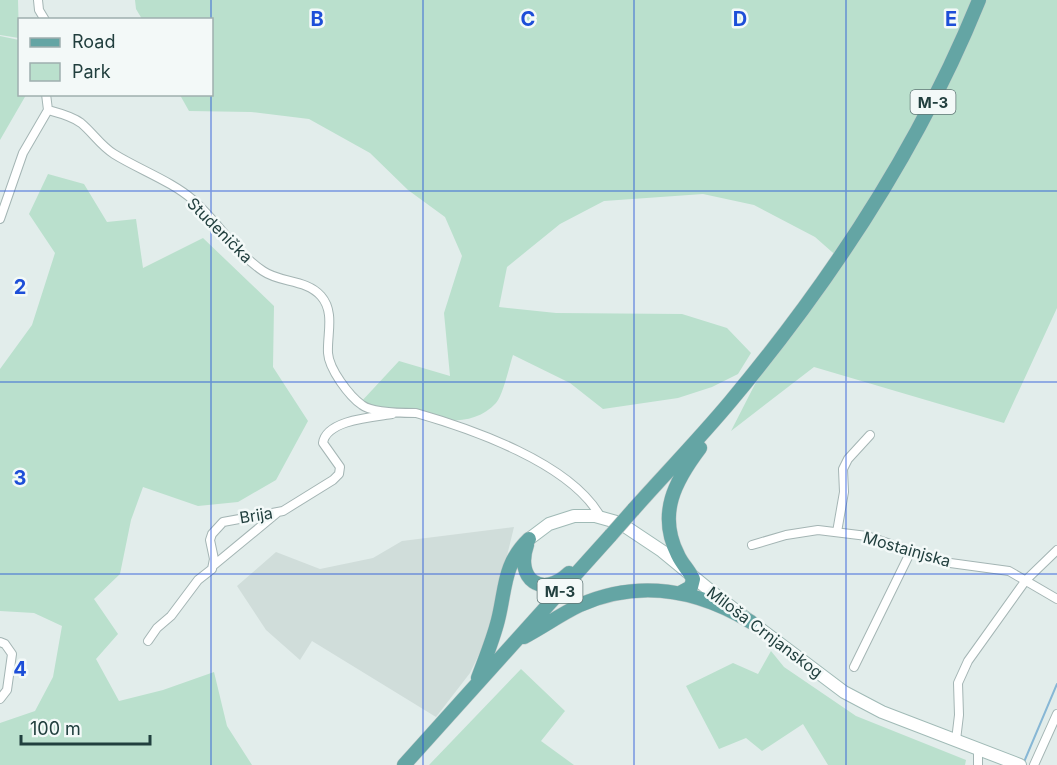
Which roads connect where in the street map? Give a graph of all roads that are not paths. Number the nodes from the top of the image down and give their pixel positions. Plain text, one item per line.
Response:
1 (38, 0) edge
2 (979, 0) edge
3 (44, 18) edge
4 (46, 96) edge
5 (48, 110) junction
6 (0, 219) edge
7 (401, 413) junction
8 (714, 420) junction
9 (870, 435) dead end
10 (278, 513) junction
11 (600, 516) junction
12 (837, 532) junction
13 (608, 538) junction
14 (529, 539) junction
15 (752, 545) dead end
16 (1057, 550) edge
17 (911, 551) junction
18 (214, 565) junction
19 (692, 576) junction
20 (1026, 580) junction
21 (680, 593) junction
22 (1057, 598) edge
23 (751, 622) junction
24 (148, 641) dead end
25 (0, 642) edge
26 (515, 642) junction
27 (854, 667) dead end
28 (474, 687) junction
29 (0, 699) edge
30 (1057, 714) edge
31 (956, 740) junction
32 (978, 748) junction
33 (1016, 763) edge
34 (404, 765) edge
35 (978, 765) edge
36 (1034, 765) edge

1 - 3 street
2 - 8 main road, M-3
4 - 5 street
5 - 6 street
5 - 7 street, Studenička
7 - 10 street, Brija
7 - 11 street, Studenička
8 - 13 main road, M-3, bridge
8 - 19 main road
9 - 12 street
10 - 18 street
10 - 18 street, Brija
11 - 14 main road, Miloša Crnjanskog
11 - 19 main road, Miloša Crnjanskog
12 - 15 street, Mostainjska
12 - 17 street, Mostainjska
13 - 14 main road
13 - 26 main road, M-3
14 - 28 main road
16 - 20 street
17 - 20 street, Mostainjska
17 - 27 street
18 - 24 street
19 - 21 main road
19 - 23 main road, Miloša Crnjanskog
20 - 22 street, Mostainjska
20 - 31 street
21 - 23 main road
21 - 26 main road
23 - 31 main road, Miloša Crnjanskog
25 - 29 street
26 - 28 main road, M-3
28 - 34 main road, M-3
30 - 36 street
31 - 32 main road, Miloša Crnjanskog
32 - 33 main road, Miloša Crnjanskog
32 - 35 street

